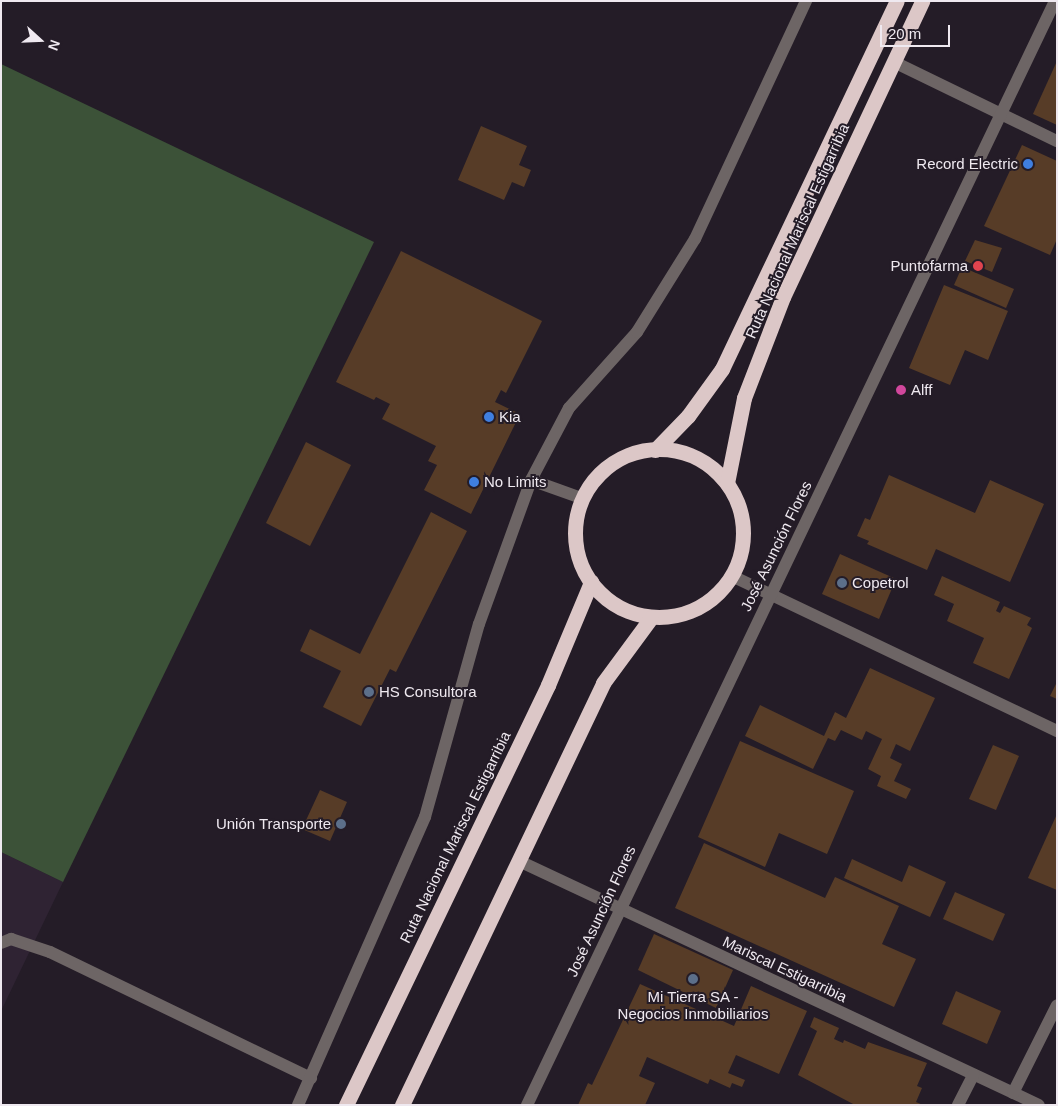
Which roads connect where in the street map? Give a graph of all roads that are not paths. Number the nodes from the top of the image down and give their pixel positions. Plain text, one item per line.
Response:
1 (806, 1) edge
2 (897, 1) edge
3 (922, 1) edge
4 (1055, 1) edge
5 (894, 62) junction
6 (1001, 114) junction
7 (1057, 142) edge
8 (655, 450) junction
9 (531, 480) junction
10 (727, 482) junction
11 (581, 498) junction
12 (732, 576) junction
13 (591, 582) junction
14 (770, 594) junction
15 (650, 618) junction
16 (1057, 731) edge
17 (519, 861) junction
18 (619, 910) junction
19 (1, 943) edge
20 (1057, 1005) edge
21 (973, 1074) junction
22 (311, 1078) junction
23 (1014, 1093) junction
24 (298, 1105) edge
25 (346, 1105) edge
26 (402, 1105) edge
27 (527, 1105) edge
28 (958, 1105) edge
29 (1038, 1105) edge

1 - 9 street
2 - 8 highway, Ruta Nacional Mariscal Estigarribia
3 - 5 highway, Ruta Nacional Mariscal Estigarribia
4 - 6 street, José Asunción Flores
5 - 6 street
5 - 10 highway, Ruta Nacional Mariscal Estigarribia
6 - 7 street
6 - 14 street, José Asunción Flores
8 - 10 highway
8 - 11 highway
9 - 11 street
9 - 22 street
10 - 12 highway
11 - 13 highway
12 - 14 street
12 - 15 highway
13 - 15 highway
13 - 25 highway, Ruta Nacional Mariscal Estigarribia
14 - 16 street
14 - 18 street, José Asunción Flores
15 - 17 highway
17 - 18 street, Mariscal Estigarribia
17 - 26 highway
18 - 21 street, Mariscal Estigarribia
18 - 27 street, José Asunción Flores
19 - 22 street
20 - 23 street
21 - 23 street, Mariscal Estigarribia
21 - 28 street
22 - 24 street
23 - 29 street, Mariscal Estigarribia

